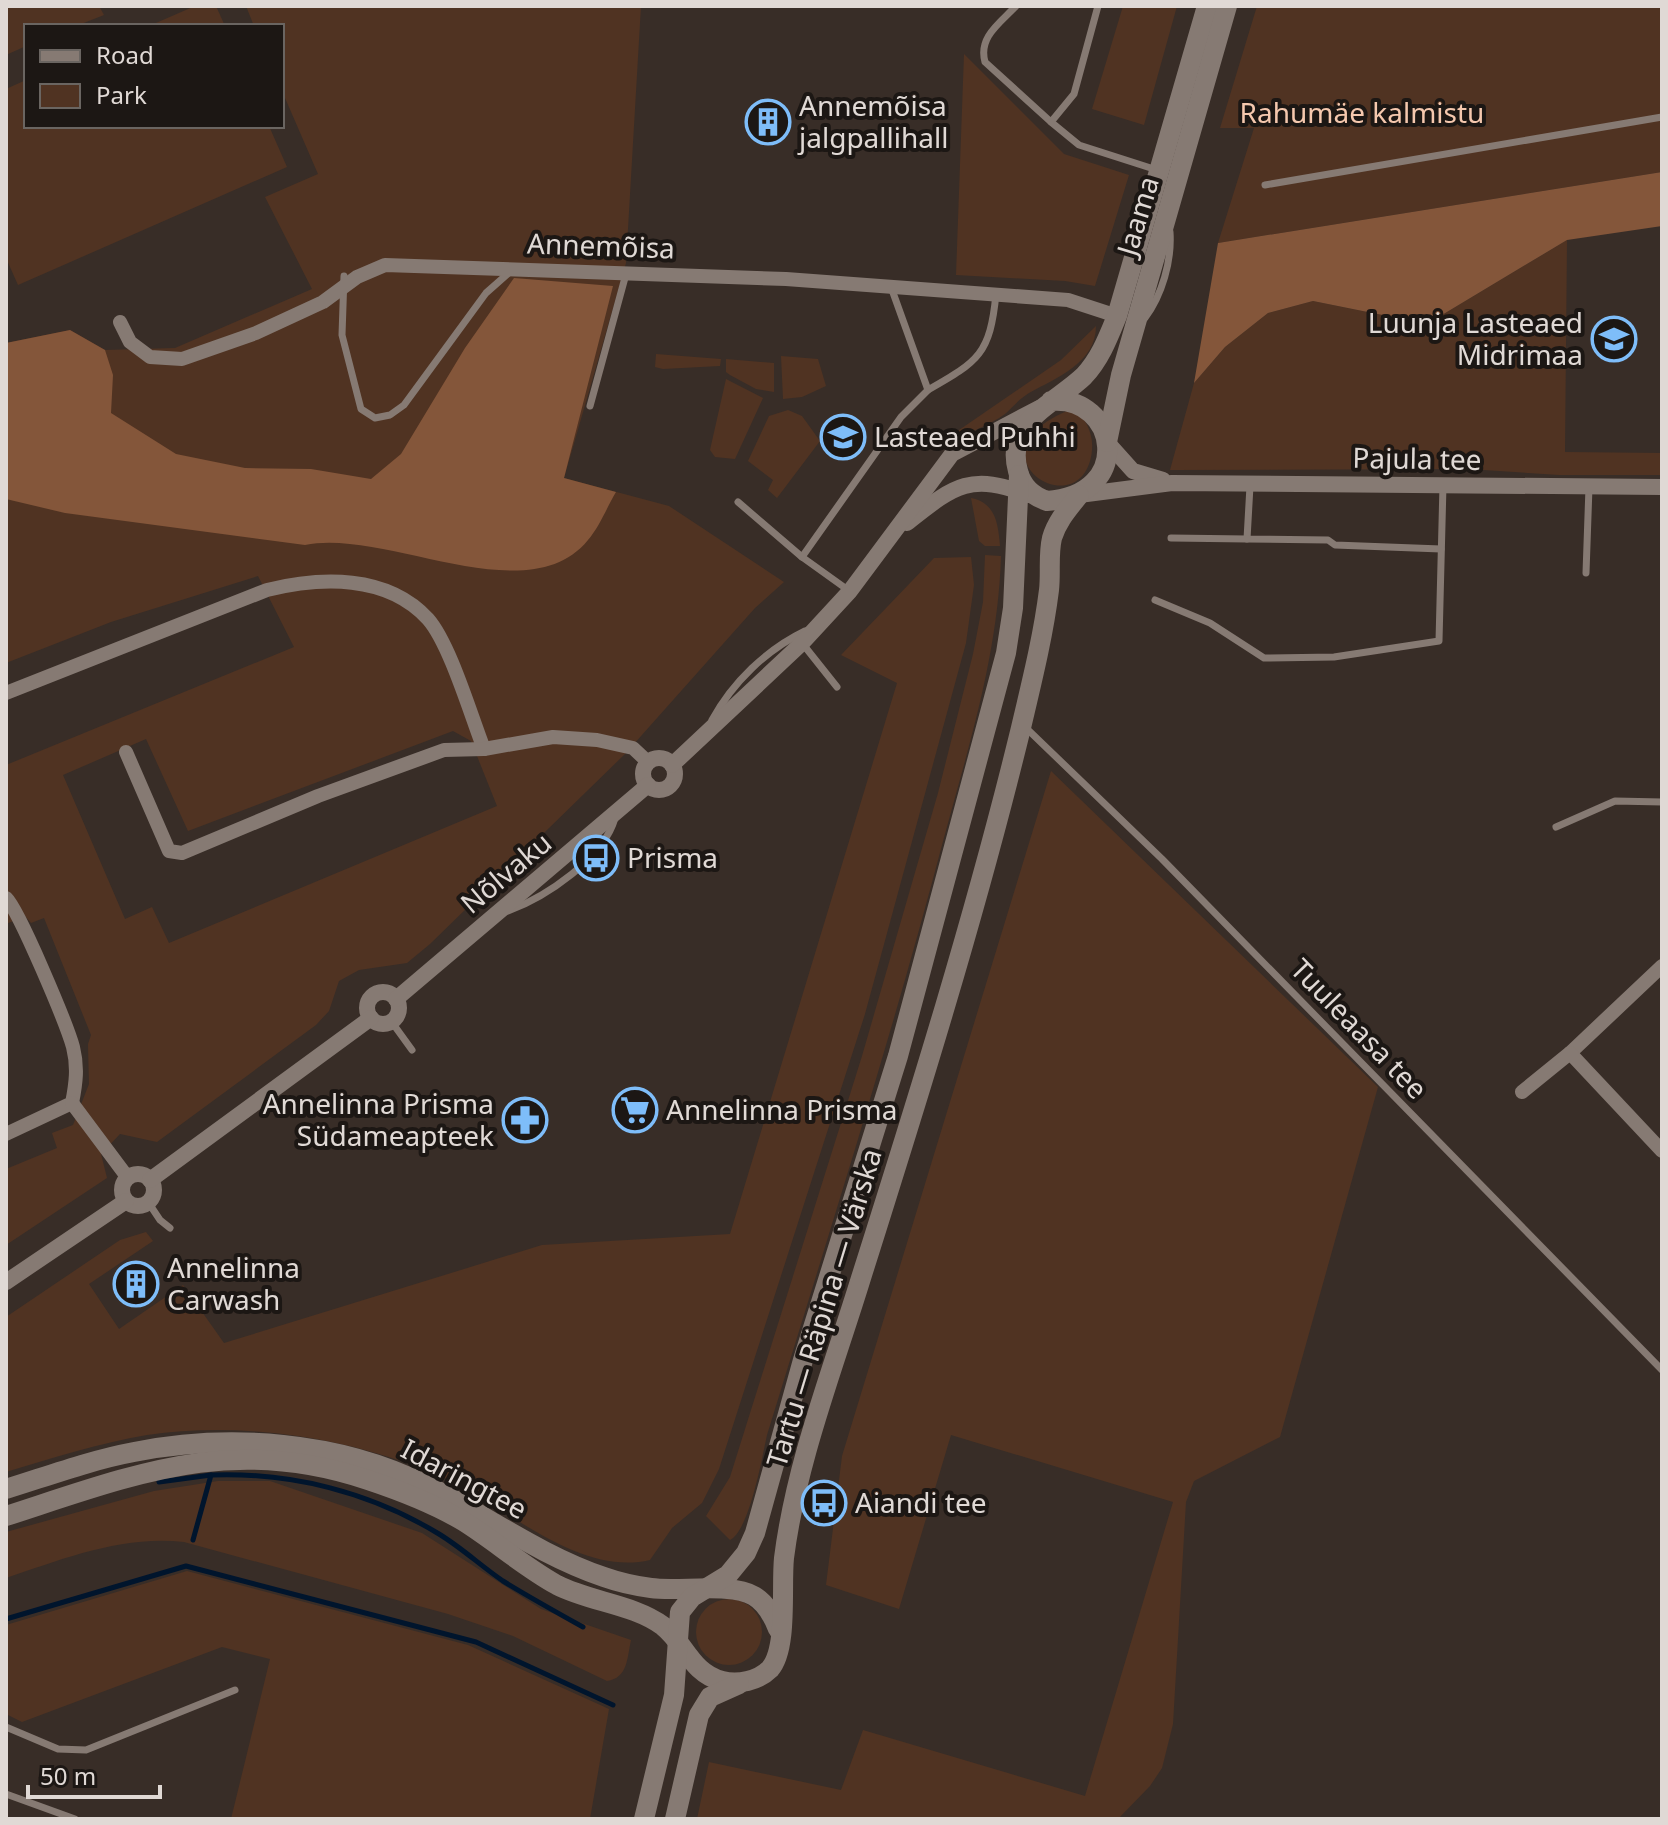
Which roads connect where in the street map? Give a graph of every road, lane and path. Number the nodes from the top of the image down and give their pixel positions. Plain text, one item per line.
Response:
1 (1016, 6) edge
2 (1098, 6) edge
3 (1207, 6) edge
4 (1227, 6) edge
5 (1662, 117) edge
6 (1051, 122) junction
7 (1160, 171) junction
8 (1265, 185) dead end
9 (517, 268) junction
10 (626, 272) junction
11 (345, 281) junction
12 (891, 287) junction
13 (996, 294) junction
14 (1117, 316) junction
15 (120, 322) dead end
16 (928, 390) junction
17 (1046, 404) junction
18 (590, 406) dead end
19 (1107, 442) junction
20 (1172, 483) junction
21 (1250, 484) junction
22 (1443, 485) junction
23 (1024, 487) junction
24 (1589, 487) junction
25 (1662, 487) edge
26 (1079, 495) junction
27 (738, 502) dead end
28 (897, 532) junction
29 (1171, 538) dead end
30 (1247, 539) junction
31 (1441, 549) junction
32 (802, 557) junction
33 (1586, 573) dead end
34 (850, 591) junction
35 (1155, 600) dead end
36 (818, 625) junction
37 (802, 643) junction
38 (837, 687) dead end
39 (6, 693) edge
40 (1021, 723) junction
41 (706, 733) junction
42 (484, 749) junction
43 (126, 752) dead end
44 (648, 762) junction
45 (672, 765) junction
46 (648, 785) junction
47 (1662, 802) edge
48 (1556, 827) dead end
49 (6, 898) edge
50 (1662, 966) edge
51 (396, 999) junction
52 (371, 1018) junction
53 (391, 1021) junction
54 (412, 1050) dead end
55 (1570, 1053) junction
56 (1522, 1092) dead end
57 (72, 1103) junction
58 (6, 1134) edge
59 (1662, 1151) edge
60 (128, 1178) junction
61 (150, 1180) junction
62 (126, 1201) junction
63 (148, 1202) junction
64 (170, 1228) dead end
65 (6, 1282) edge
66 (1662, 1370) edge
67 (6, 1489) edge
68 (6, 1516) edge
69 (703, 1591) junction
70 (781, 1637) junction
71 (677, 1641) junction
72 (747, 1681) junction
73 (235, 1690) dead end
74 (6, 1727) edge
75 (6, 1794) edge
76 (75, 1819) edge
77 (644, 1819) edge
78 (675, 1819) edge

1 - 6 lane
2 - 6 lane
3 - 7 main road, Jaama
4 - 19 main road, Jaama
5 - 8 lane
6 - 7 lane
7 - 14 main road, Jaama
9 - 10 street, Annemõisa
9 - 11 street, Annemõisa
9 - 11 lane
10 - 12 street, Annemõisa
10 - 18 lane
11 - 15 street, Annemõisa
12 - 13 street, Annemõisa
12 - 16 lane
13 - 14 street, Annemõisa
13 - 16 lane
14 - 17 main road, Jaama
16 - 32 lane
17 - 19 main road
17 - 23 main road
17 - 28 street, Nõlvaku
19 - 20 street
19 - 26 main road
20 - 21 street, Pajula tee
20 - 26 street
21 - 22 street, Pajula tee
21 - 30 lane
22 - 24 street, Pajula tee
22 - 31 lane
23 - 26 main road
23 - 28 street, Nõlvaku
23 - 69 main road, Tartu — Räpina — Värska
24 - 25 street, Pajula tee
24 - 33 lane
26 - 40 main road
27 - 32 lane
28 - 34 street, Nõlvaku
29 - 30 lane
30 - 31 lane
31 - 35 lane
32 - 34 lane
34 - 36 street, Nõlvaku
36 - 37 street, Nõlvaku
36 - 41 lane
37 - 38 lane
37 - 41 street, Nõlvaku
39 - 42 street
40 - 66 lane, Tuuleaasa tee
40 - 70 main road, Tartu — Räpina — Värska
41 - 45 street, Nõlvaku
42 - 43 street
42 - 44 street
44 - 45 street
44 - 46 street
45 - 46 street, Nõlvaku
46 - 51 street, Nõlvaku
47 - 48 lane
49 - 57 street
50 - 55 street
51 - 52 street, Nõlvaku
51 - 53 street
52 - 53 street
52 - 61 street, Nõlvaku
53 - 54 lane
55 - 56 street
55 - 59 street
57 - 58 street
57 - 60 street
60 - 61 street
60 - 62 street
61 - 63 street
62 - 63 street
62 - 65 street
63 - 64 lane
67 - 69 main road, Idaringtee
68 - 71 main road, Idaringtee
69 - 70 main road
69 - 71 main road
70 - 72 main road
71 - 72 main road
71 - 77 main road
72 - 78 main road
73 - 74 lane
75 - 76 lane

